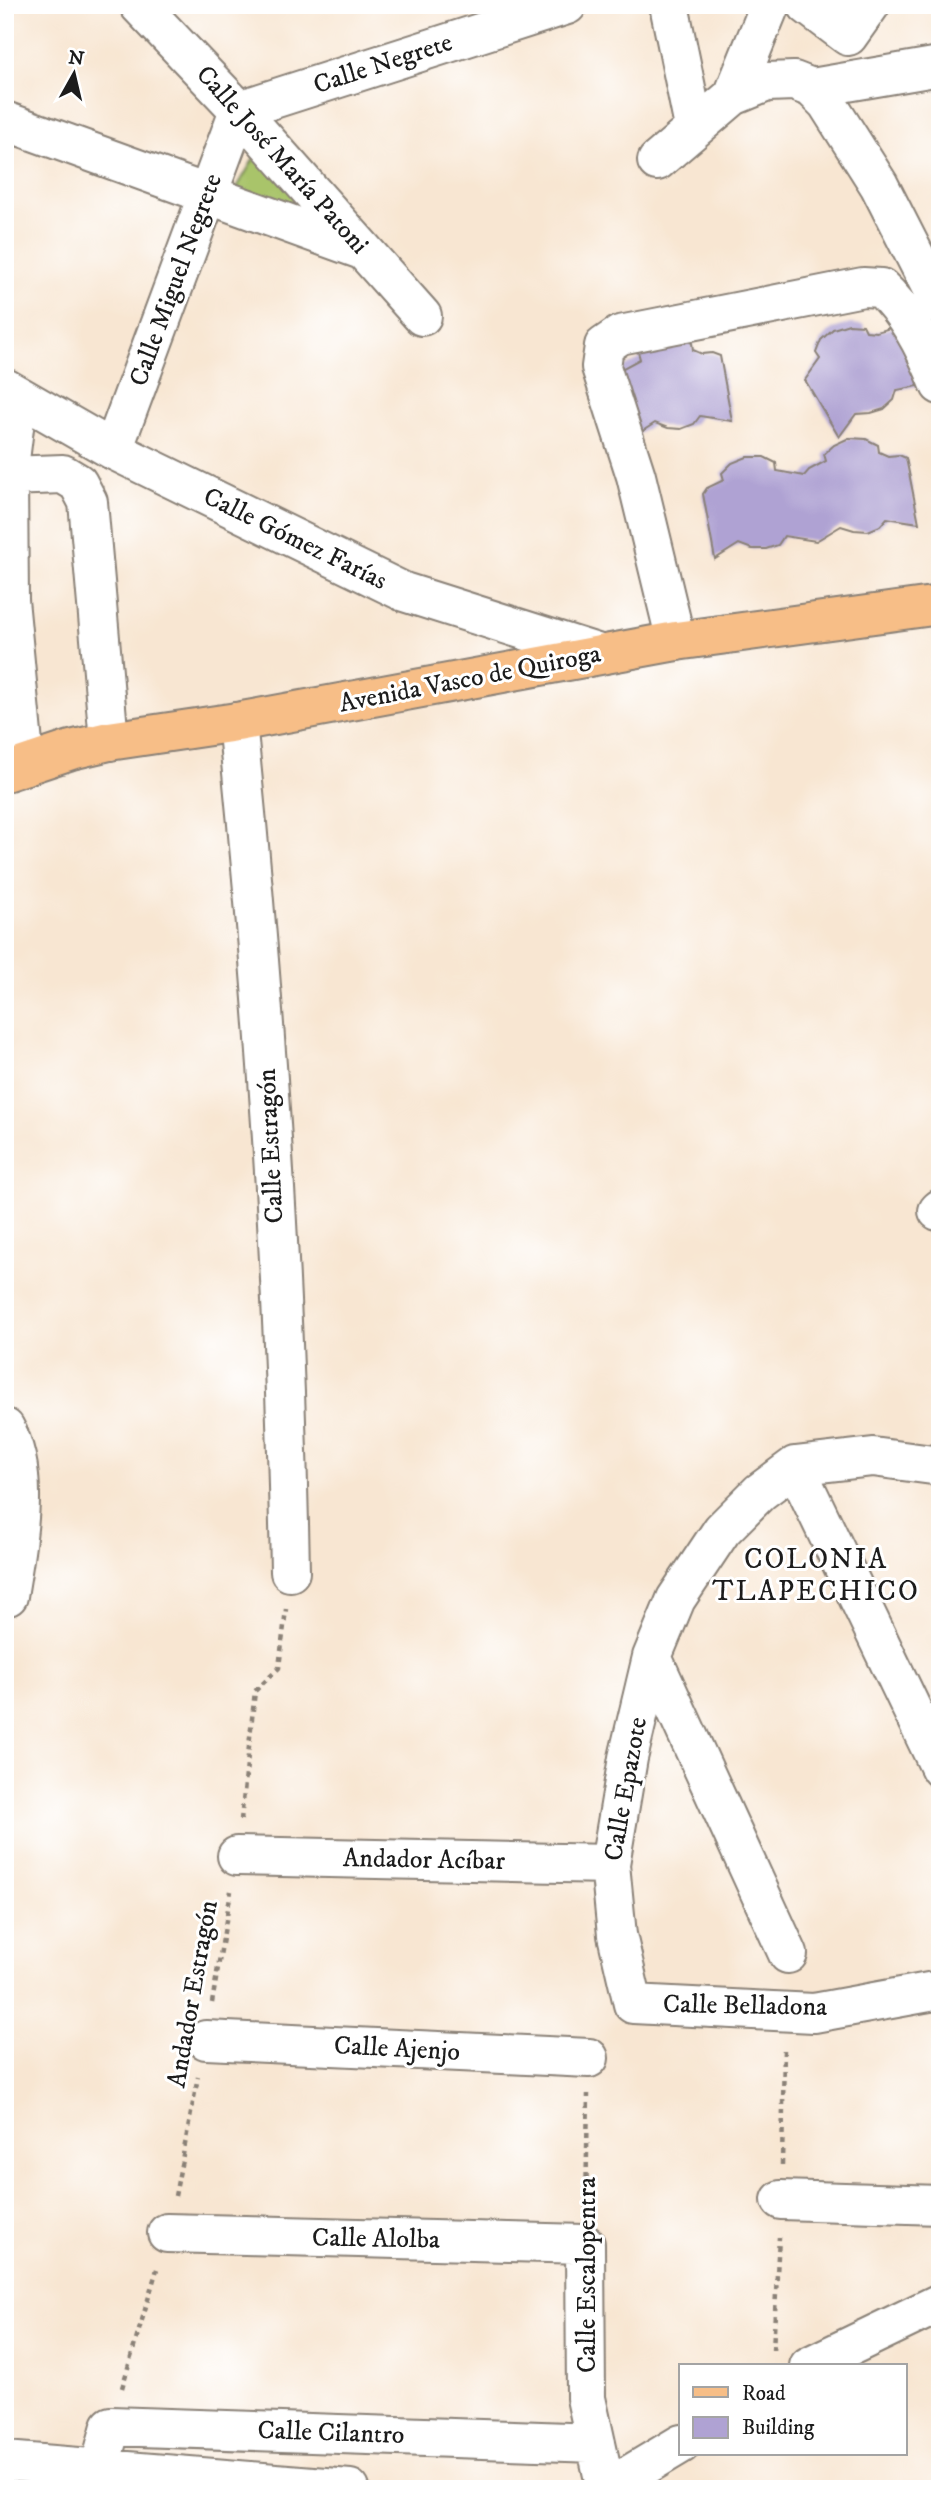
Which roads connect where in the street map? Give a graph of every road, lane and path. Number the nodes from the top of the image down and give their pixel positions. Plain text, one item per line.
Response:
1 (139, 5) edge
2 (567, 5) edge
3 (669, 5) edge
4 (770, 5) edge
5 (807, 5) edge
6 (870, 5) edge
7 (940, 66) edge
8 (812, 88) junction
9 (733, 96) junction
10 (239, 110) junction
11 (5, 121) edge
12 (694, 127) junction
13 (657, 161) dead end
14 (208, 192) junction
15 (363, 250) junction
16 (940, 304) edge
17 (422, 316) dead end
18 (940, 385) edge
19 (12, 392) edge
20 (113, 450) junction
21 (8, 477) junction
22 (940, 605) edge
23 (676, 641) junction
24 (600, 654) junction
25 (237, 722) junction
26 (109, 741) junction
27 (15, 769) edge
28 (5, 1428) edge
29 (795, 1466) junction
30 (940, 1466) edge
31 (290, 1572) joint
32 (8, 1596) dead end
33 (652, 1657) junction
34 (940, 1768) edge
35 (237, 1856) junction
36 (610, 1864) junction
37 (788, 1954) dead end
38 (940, 1990) edge
39 (633, 2004) joint
40 (206, 2040) junction
41 (589, 2059) joint
42 (781, 2200) dead end
43 (940, 2205) edge
44 (167, 2234) junction
45 (586, 2244) junction
46 (940, 2303) edge
47 (812, 2364) edge
48 (111, 2426) junction
49 (596, 2443) junction
50 (679, 2445) edge
51 (5, 2462) edge
52 (99, 2470) junction
53 (350, 2489) edge
54 (606, 2489) edge

1 - 10 street, Calle José María Patoni
2 - 10 street, Calle Negrete
3 - 12 street
4 - 9 street
5 - 6 street
7 - 8 street
8 - 9 street
8 - 16 street
9 - 12 street
10 - 14 street, Calle Miguel Negrete
10 - 15 street, Calle José María Patoni
11 - 14 street
12 - 13 street
14 - 15 street
14 - 20 street, Calle Miguel Negrete
15 - 17 street, Calle José María Patoni
18 - 23 street
19 - 20 street, Calle Gómez Farías
19 - 21 street
20 - 24 street, Calle Gómez Farías
21 - 26 street
21 - 27 street
22 - 23 main road, Avenida Vasco de Quiroga
23 - 24 main road, Avenida Vasco de Quiroga
24 - 25 main road, Avenida Vasco de Quiroga
25 - 26 main road, Avenida Vasco de Quiroga
25 - 31 street, Calle Estragón
26 - 27 main road, Avenida Vasco de Quiroga
28 - 32 street
29 - 30 street
29 - 33 street, Calle Epazote
29 - 34 street
31 - 35 path, Andador Estragón
33 - 36 street, Calle Epazote
33 - 37 street, Calle Epazote
35 - 36 street, Andador Acíbar
35 - 40 path, Andador Estragón
36 - 39 street, Calle Epazote
38 - 39 street, Calle Belladona
40 - 41 street, Calle Ajenjo
40 - 44 path, Andador Estragón
41 - 45 path, Calle Escalopentra
42 - 43 street
44 - 45 street, Calle Alolba
44 - 48 path, Andador Estragón
45 - 49 street, Calle Escalopentra
46 - 47 street
48 - 49 street, Calle Cilantro
48 - 52 street
49 - 54 street, Calle Escalopentra
50 - 54 street
51 - 52 street
52 - 53 street

